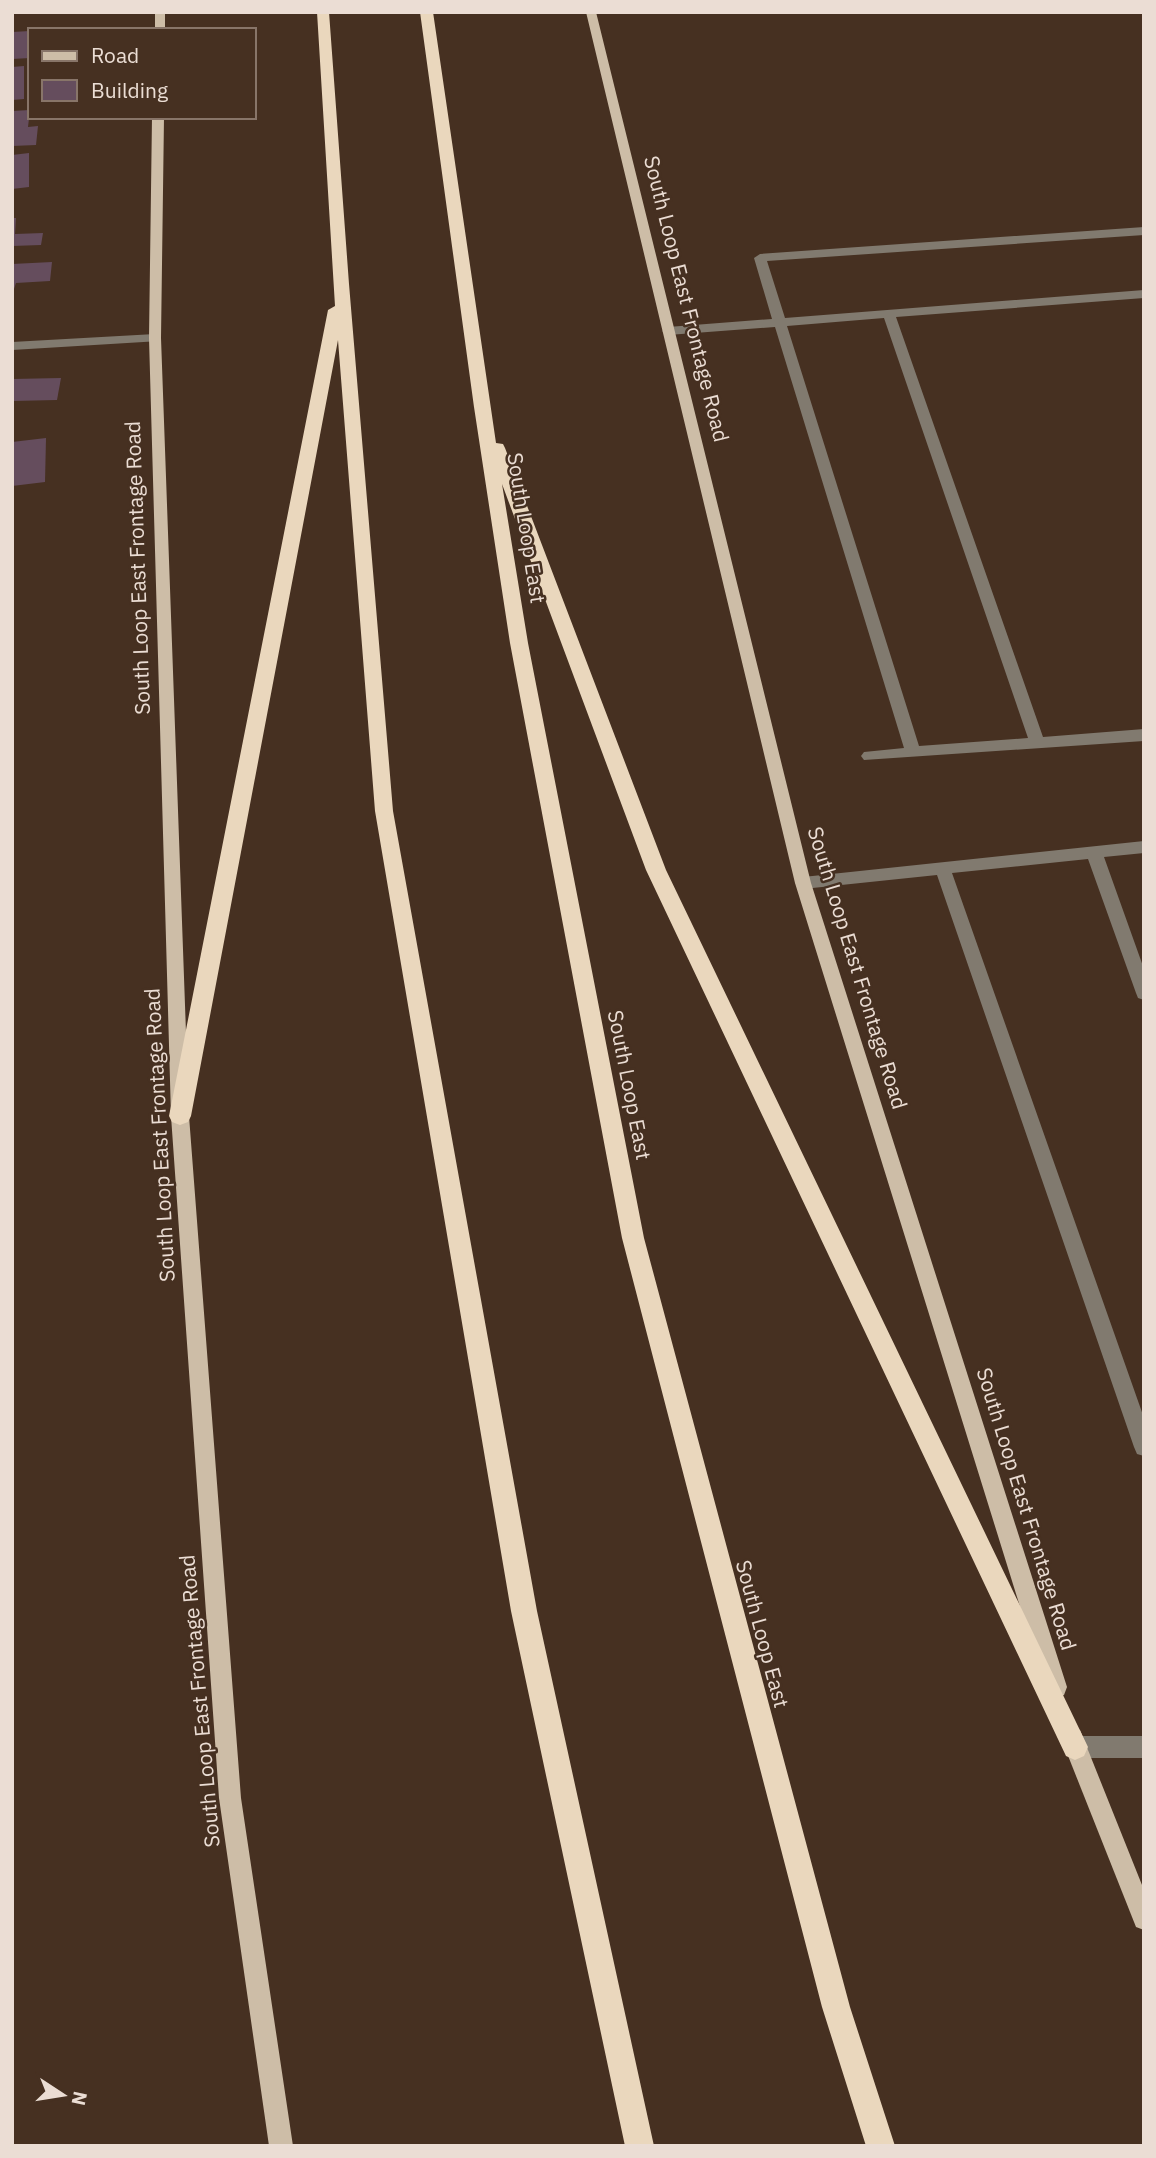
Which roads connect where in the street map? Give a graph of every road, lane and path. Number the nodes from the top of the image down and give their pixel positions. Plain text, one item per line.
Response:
1 (323, 12) edge
2 (426, 12) edge
3 (591, 12) edge
4 (158, 119) edge
5 (1144, 231) edge
6 (341, 284) junction
7 (1144, 294) edge
8 (889, 314) junction
9 (779, 323) junction
10 (668, 331) junction
11 (155, 338) junction
12 (12, 346) edge
13 (482, 407) junction
14 (1144, 735) edge
15 (1037, 743) junction
16 (913, 752) junction
17 (869, 756) dead end
18 (1144, 847) edge
19 (1094, 853) junction
20 (942, 867) junction
21 (803, 883) junction
22 (1144, 993) edge
23 (180, 1116) junction
24 (1144, 1447) edge
25 (1074, 1747) junction
26 (1144, 1747) edge
27 (1144, 1919) edge
28 (281, 2146) edge
29 (640, 2146) edge
30 (881, 2146) edge

1 - 6 highway
2 - 13 highway, South Loop East
3 - 10 main road, South Loop East Frontage Road
4 - 11 main road, South Loop East Frontage Road
5 - 9 street
6 - 23 highway
6 - 29 highway
7 - 8 street
8 - 9 street
8 - 15 street
9 - 10 street
9 - 16 street
10 - 21 main road, South Loop East Frontage Road
11 - 12 street
11 - 23 main road, South Loop East Frontage Road
13 - 25 highway
13 - 30 highway, South Loop East
14 - 15 street
15 - 16 street
16 - 17 street
18 - 19 street
19 - 20 street
19 - 22 street
20 - 21 street
20 - 24 street
21 - 25 main road, South Loop East Frontage Road
23 - 28 main road, South Loop East Frontage Road
25 - 26 street
25 - 27 main road, South Loop East Frontage Road

